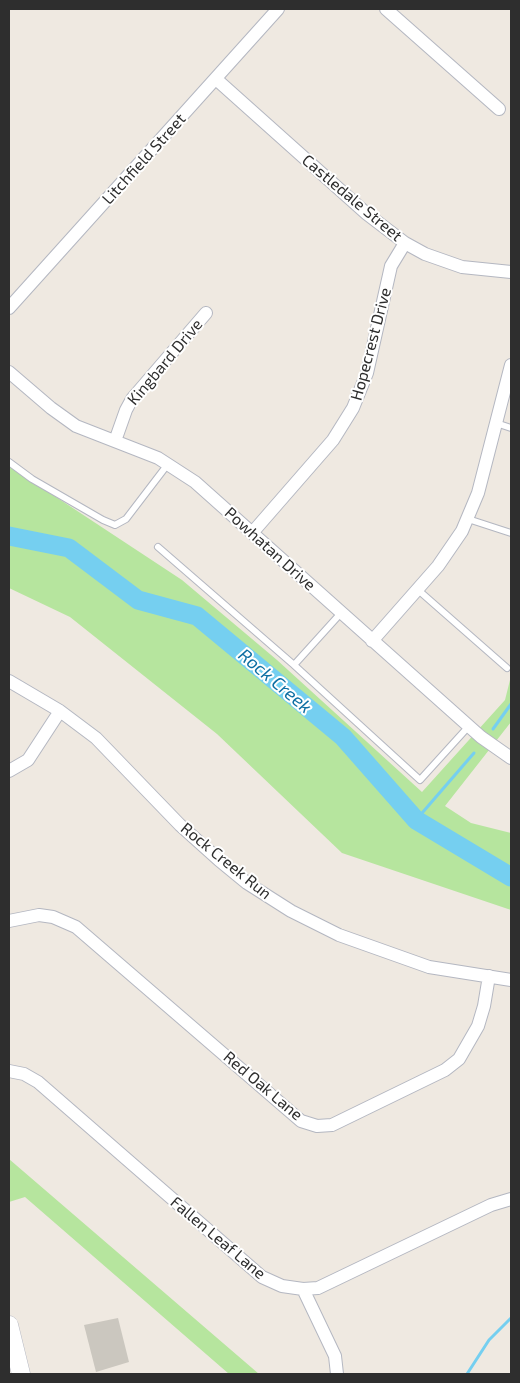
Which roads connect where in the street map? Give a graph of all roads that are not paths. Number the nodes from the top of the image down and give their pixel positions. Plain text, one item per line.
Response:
1 (278, 9) edge
2 (386, 9) edge
3 (216, 79) junction
4 (499, 109) dead end
5 (405, 243) junction
6 (511, 272) edge
7 (9, 308) edge
8 (206, 313) dead end
9 (511, 365) edge
10 (9, 372) edge
11 (496, 423) junction
12 (511, 428) edge
13 (115, 442) junction
14 (9, 462) edge
15 (168, 464) junction
16 (468, 519) junction
17 (252, 532) junction
18 (511, 533) edge
19 (158, 546) dead end
20 (418, 589) junction
21 (341, 613) junction
22 (372, 641) junction
23 (294, 665) junction
24 (507, 668) dead end
25 (9, 681) edge
26 (60, 711) junction
27 (469, 726) junction
28 (511, 758) edge
29 (9, 771) edge
30 (9, 921) edge
31 (489, 976) junction
32 (511, 980) edge
33 (9, 1071) edge
34 (511, 1199) edge
35 (303, 1289) junction
36 (9, 1324) edge
37 (21, 1374) edge
38 (337, 1374) edge

1 - 3 street, Litchfield Street
2 - 4 street
3 - 5 street, Castledale Street
3 - 7 street, Litchfield Street
5 - 6 street, Castledale Street
5 - 17 street, Hopecrest Drive
8 - 13 street, Kingbard Drive
9 - 11 street
10 - 13 street, Powhatan Drive
11 - 12 lane
11 - 16 street
13 - 15 street, Powhatan Drive
14 - 15 lane
15 - 17 street, Powhatan Drive
16 - 18 lane
16 - 20 street
17 - 21 street, Powhatan Drive
19 - 23 lane
20 - 22 street
20 - 24 lane
21 - 22 street, Powhatan Drive
21 - 23 lane
22 - 27 street, Powhatan Drive
23 - 27 lane
25 - 26 street, Rock Creek Run
26 - 29 street
26 - 31 street, Rock Creek Run
27 - 28 street, Powhatan Drive
30 - 31 street, Red Oak Lane
31 - 32 street, Rock Creek Run
33 - 35 street, Fallen Leaf Lane
34 - 35 street, Fallen Leaf Lane
35 - 38 street
36 - 37 main road

